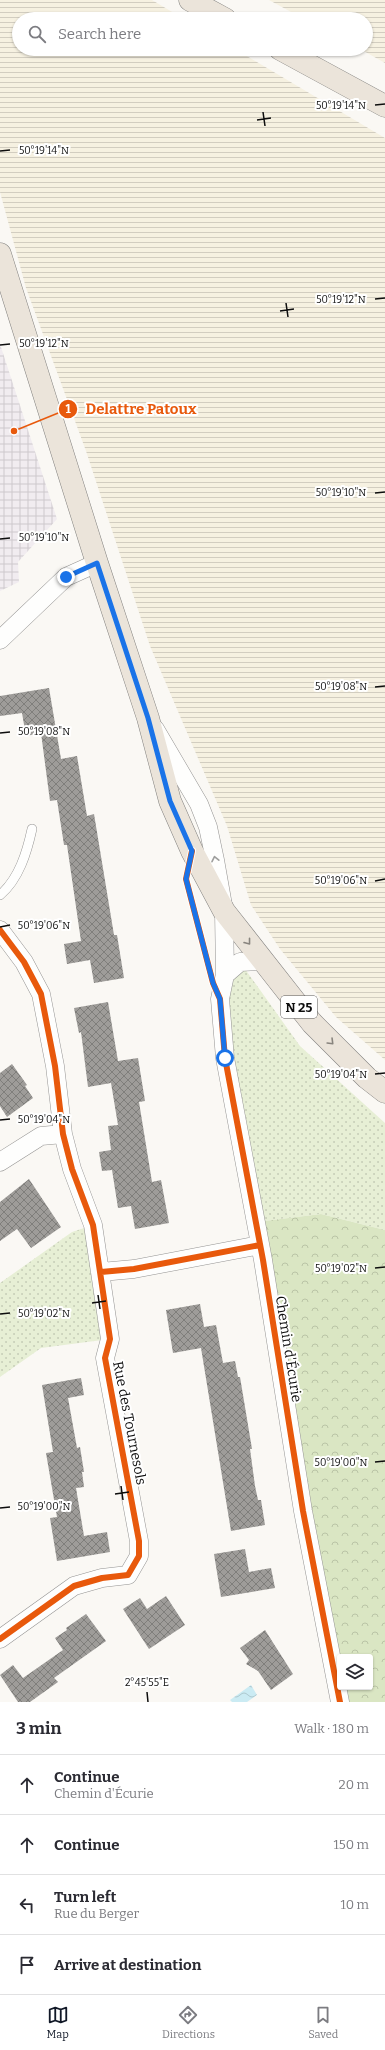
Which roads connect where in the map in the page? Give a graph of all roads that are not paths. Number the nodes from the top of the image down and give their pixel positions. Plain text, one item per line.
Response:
1 (190, 0) edge
2 (212, 12) edge
3 (293, 56) edge
4 (385, 106) edge
5 (0, 254) edge
6 (97, 563) junction
7 (0, 640) edge
8 (32, 829) dead end
9 (0, 895) edge
10 (224, 911) junction
11 (0, 930) edge
12 (263, 961) junction
13 (225, 975) junction
14 (385, 1092) edge
15 (63, 1134) junction
16 (0, 1162) edge
17 (260, 1245) junction
18 (101, 1272) junction
19 (0, 1639) edge
20 (340, 1702) edge

1 - 2 main road
3 - 4 main road
5 - 6 main road, N 25
6 - 7 street
6 - 10 main road, N 25
8 - 9 lane
10 -> 12 main road, N 25
10 - 13 street, Chemin d'Écurie
11 - 15 street, Rue des Tournesols
12 - 13 street
12 -> 14 main road, N 25
13 - 17 street, Chemin d'Écurie
15 - 16 street
15 - 18 street, Rue des Tournesols
17 - 18 street
17 - 20 street, Chemin d'Écurie
18 - 19 street, Rue des Tournesols

